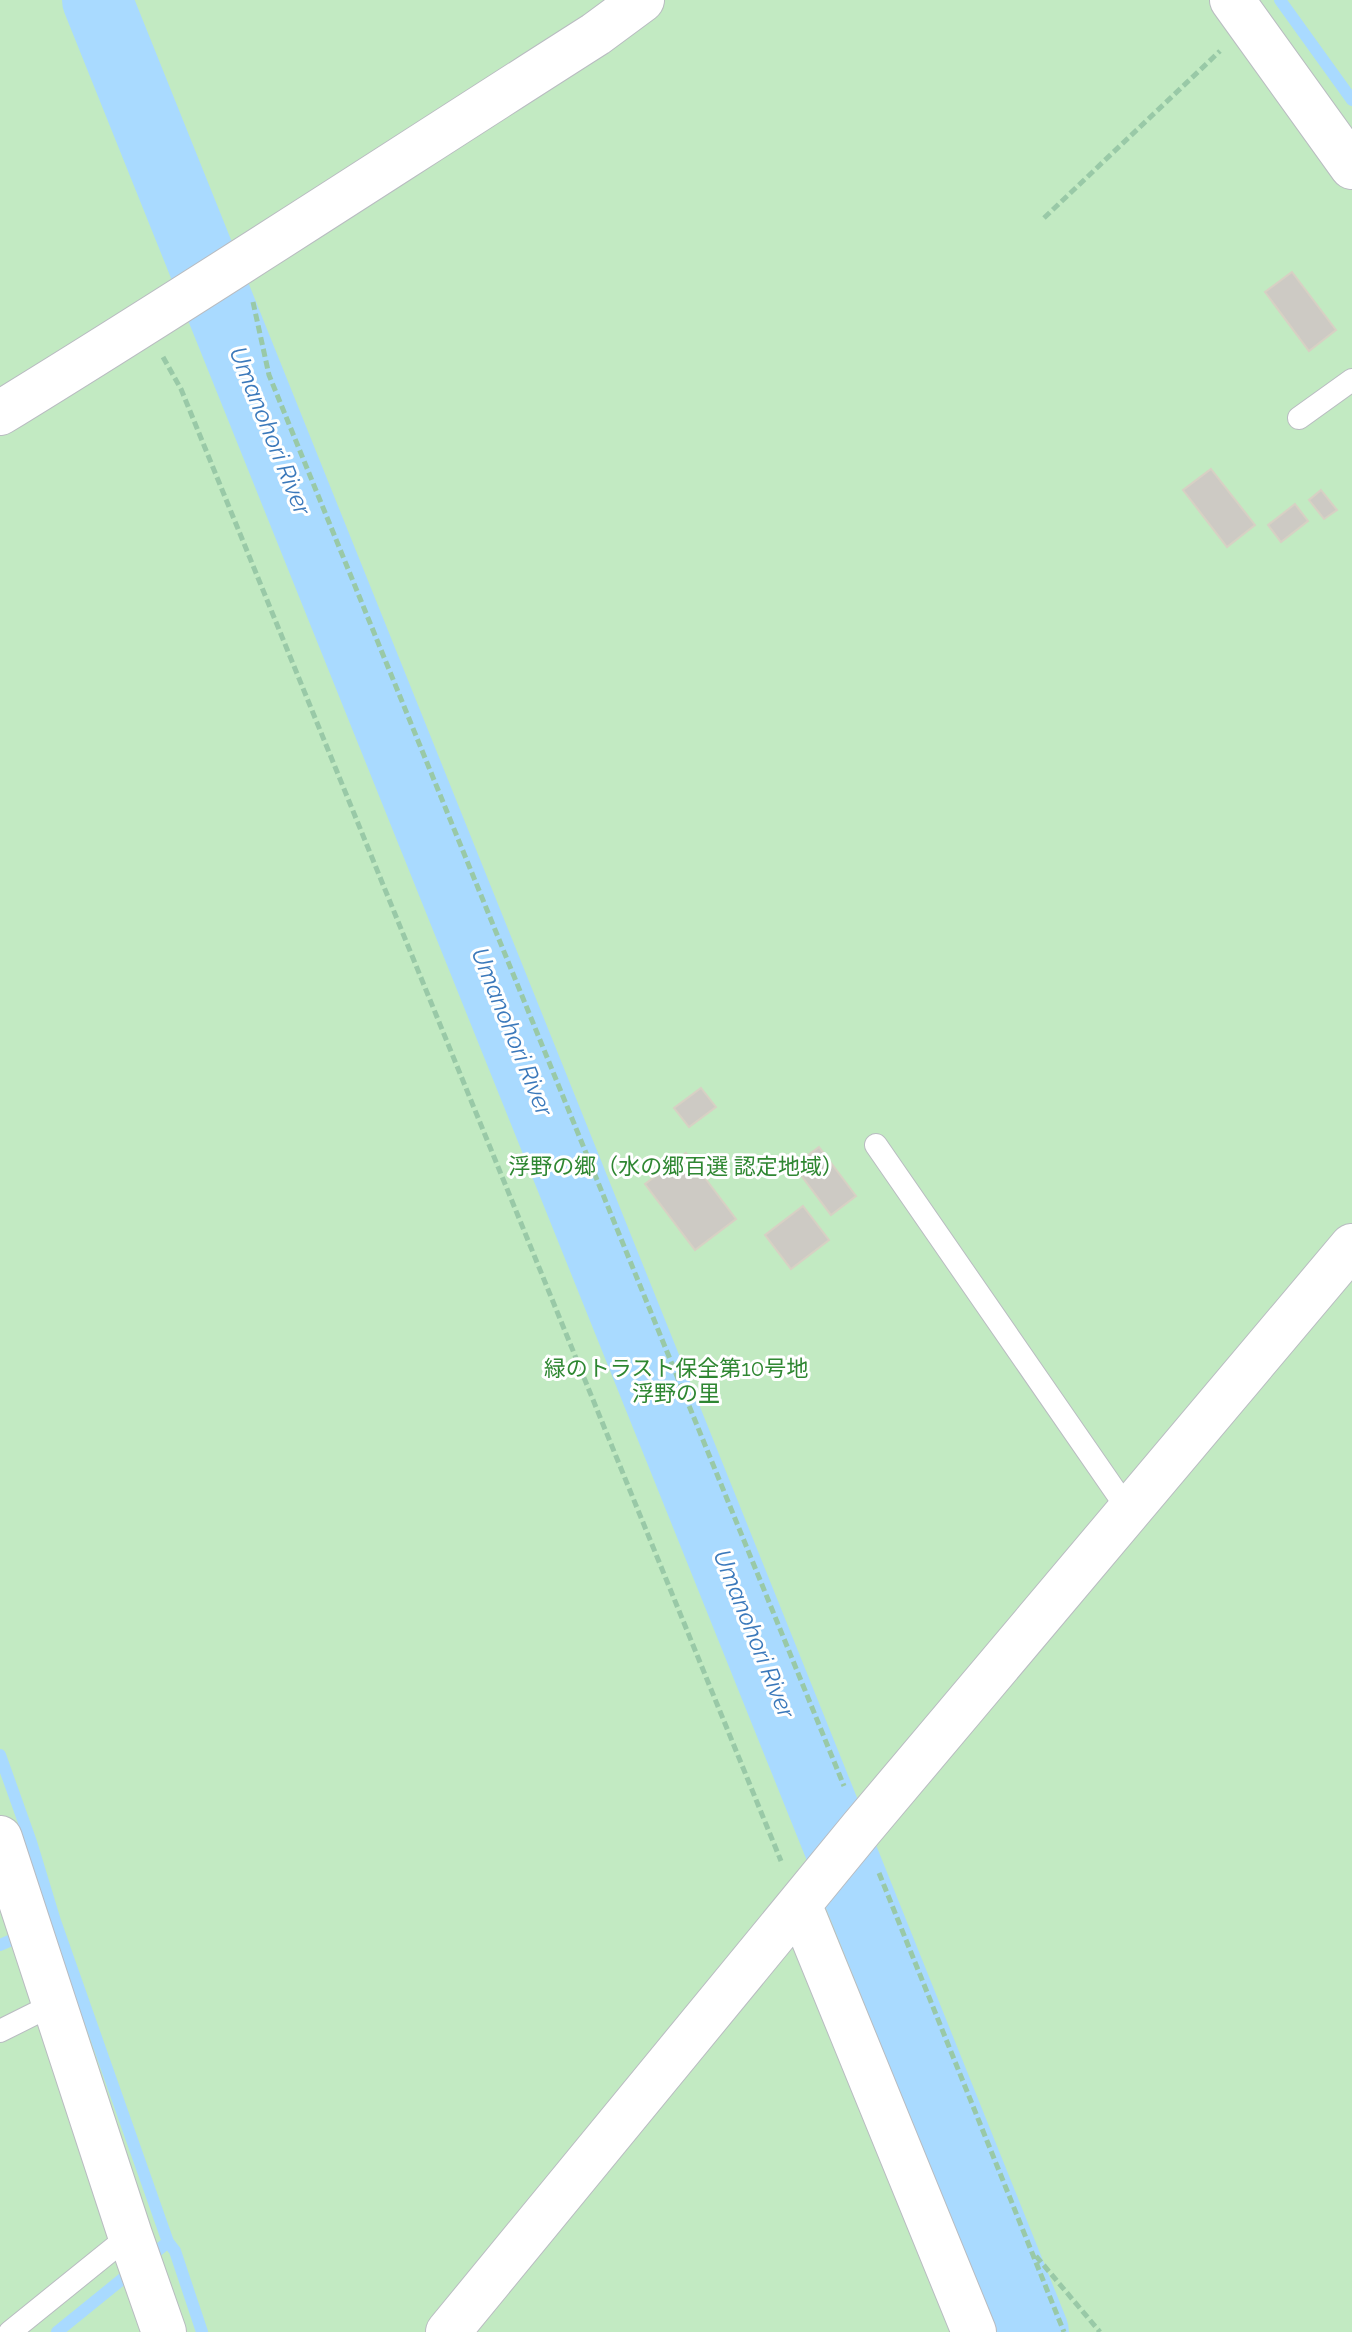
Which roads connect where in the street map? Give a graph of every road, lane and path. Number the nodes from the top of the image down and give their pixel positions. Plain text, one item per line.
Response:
1 (642, 0) edge
2 (1240, 12) edge
3 (1352, 167) edge
4 (1044, 218) dead end
5 (243, 259) junction
6 (143, 325) junction
7 (1352, 380) edge
8 (0, 413) edge
9 (1299, 418) dead end
10 (876, 1145) dead end
11 (1352, 1246) edge
12 (1129, 1511) junction
13 (861, 1829) junction
14 (0, 1838) edge
15 (806, 1897) junction
16 (54, 2004) junction
17 (0, 2031) edge
18 (130, 2235) junction
19 (1032, 2251) junction
20 (10, 2332) edge
21 (164, 2332) edge
22 (448, 2332) edge
23 (974, 2332) edge
24 (1064, 2332) edge
25 (1100, 2332) edge

1 - 5 street
2 - 3 street
2 - 4 path
5 - 6 street
5 - 13 path
6 - 8 street
6 - 15 path
7 - 9 lane
10 - 12 lane
11 - 12 street
12 - 13 street
13 - 15 street
13 - 19 path
14 - 16 street
15 - 22 street
15 - 23 street
16 - 17 lane
16 - 18 street
18 - 20 lane
18 - 21 street
19 - 24 path
19 - 25 path

